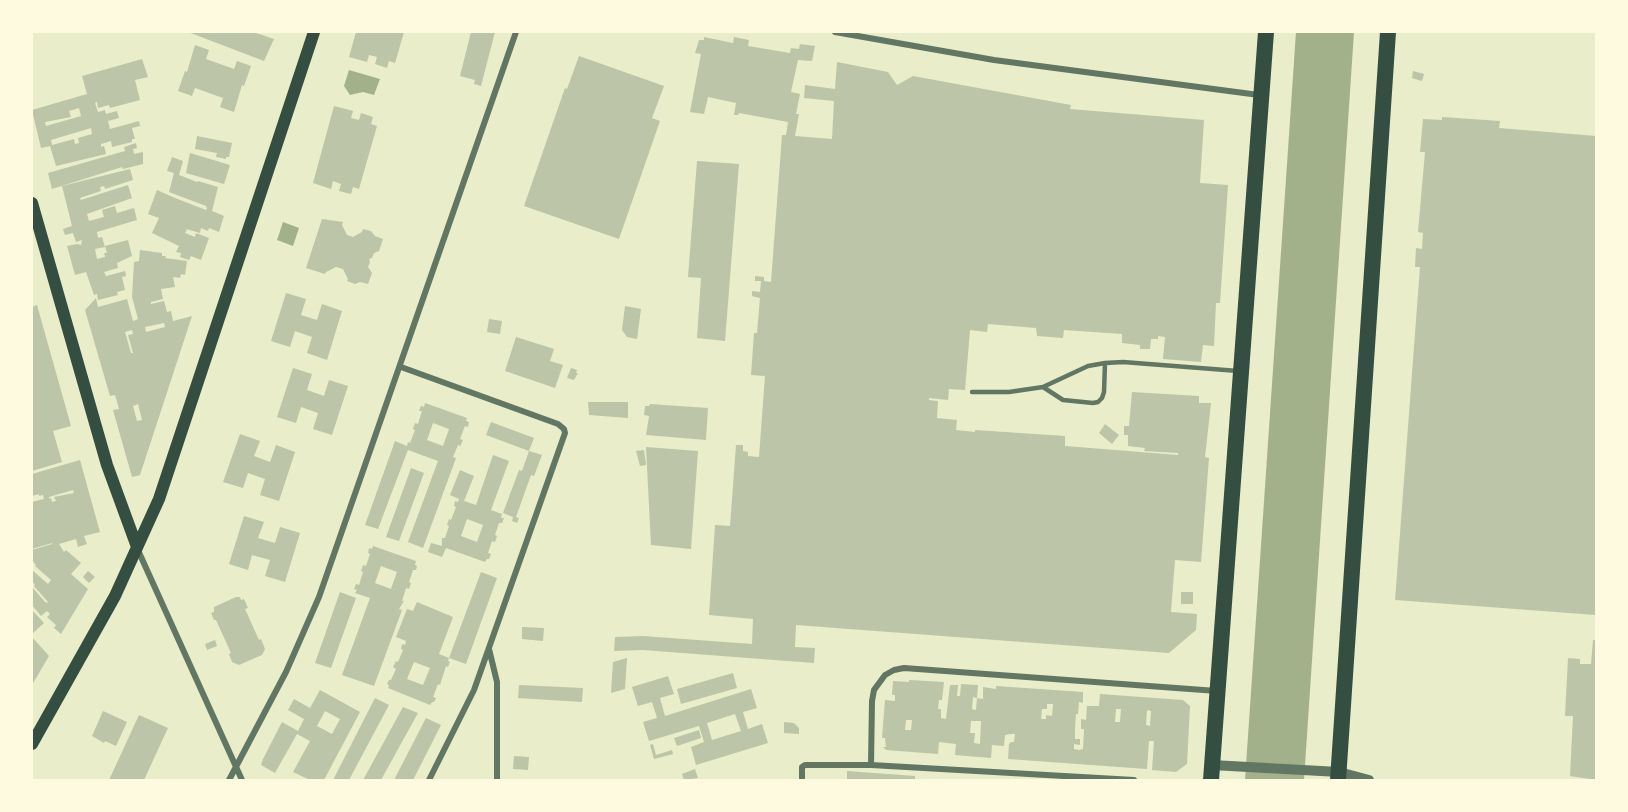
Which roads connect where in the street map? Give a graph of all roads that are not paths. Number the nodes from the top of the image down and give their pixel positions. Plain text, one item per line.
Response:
1 (314, 32) edge
2 (516, 32) edge
3 (835, 32) edge
4 (1266, 32) edge
5 (1388, 32) edge
6 (1260, 95) junction
7 (32, 203) edge
8 (1105, 363) junction
9 (400, 367) junction
10 (1240, 371) junction
11 (1043, 387) junction
12 (972, 392) dead end
13 (137, 547) junction
14 (489, 648) junction
15 (1217, 692) junction
16 (32, 744) edge
17 (871, 765) junction
18 (235, 768) junction
19 (1212, 773) edge
20 (1339, 776) edge
21 (229, 780) edge
22 (242, 780) edge
23 (429, 780) edge
24 (497, 780) edge
25 (802, 780) edge
26 (1134, 780) edge
27 (1369, 780) edge

1 - 13 main road
2 - 9 street
3 - 6 street
4 - 6 highway
5 - 20 highway
6 - 10 highway
7 - 13 main road
8 - 10 lane
8 - 11 lane
8 - 11 lane
9 - 14 street
9 - 18 street
10 - 15 highway
11 - 12 lane
13 - 16 main road
13 - 18 street
14 - 23 street
14 - 24 street
15 - 17 street
15 - 19 highway
17 - 25 street
17 - 26 street
18 - 21 street
18 - 22 street
19 - 20 street
20 - 27 street

